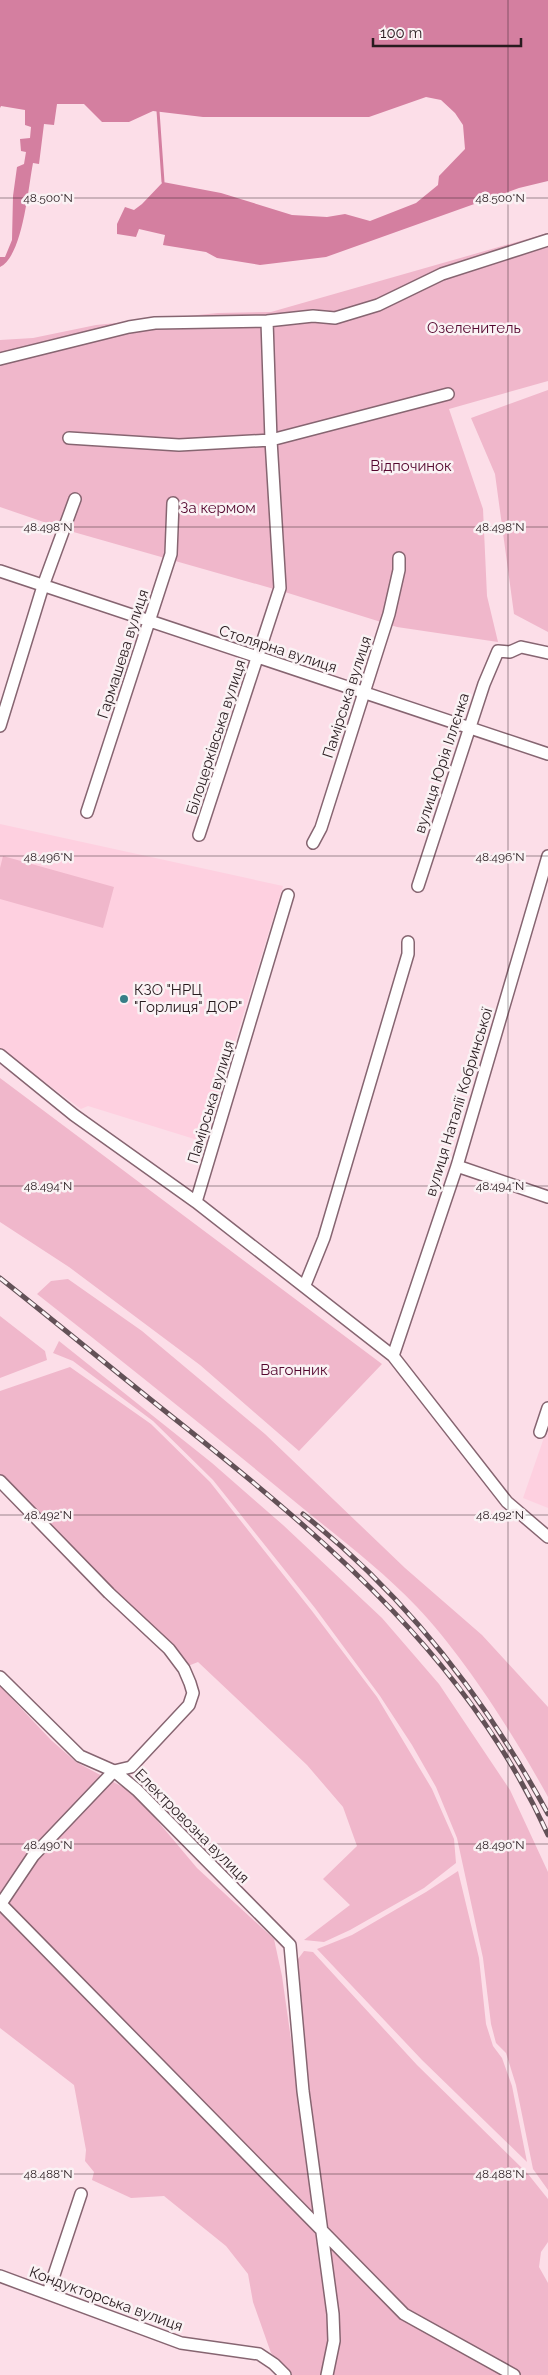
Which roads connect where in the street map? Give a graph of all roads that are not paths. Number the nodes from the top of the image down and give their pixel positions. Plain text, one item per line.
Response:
1 (548, 240) edge
2 (267, 321) junction
3 (0, 359) edge
4 (448, 394) dead end
5 (69, 438) dead end
6 (271, 440) junction
7 (75, 499) dead end
8 (173, 502) dead end
9 (399, 558) dead end
10 (0, 571) edge
11 (43, 586) junction
12 (150, 622) junction
13 (548, 653) edge
14 (258, 658) junction
15 (364, 693) junction
16 (0, 726) edge
17 (469, 729) junction
18 (548, 754) edge
19 (87, 812) dead end
20 (199, 835) dead end
21 (313, 843) dead end
22 (548, 856) edge
23 (418, 886) dead end
24 (288, 895) dead end
25 (408, 942) dead end
26 (0, 1054) edge
27 (457, 1166) junction
28 (548, 1197) edge
29 (196, 1202) junction
30 (305, 1285) junction
31 (393, 1356) junction
32 (548, 1408) edge
33 (540, 1432) dead end
34 (0, 1481) edge
35 (548, 1537) edge
36 (0, 1677) edge
37 (114, 1771) junction
38 (0, 1904) edge
39 (81, 2194) dead end
40 (320, 2226) junction
41 (0, 2276) edge
42 (48, 2293) junction
43 (285, 2375) edge
44 (327, 2375) edge
45 (514, 2375) edge

1 - 2 street
2 - 3 street
2 - 6 street, Білоцерківська вулиця
4 - 6 street
5 - 6 street
6 - 14 street, Білоцерківська вулиця
7 - 11 street
8 - 12 street, Гармашева вулиця
9 - 15 street, Памірська вулиця
10 - 11 street, Столярна вулиця
11 - 12 street, Столярна вулиця
11 - 16 street
12 - 14 street, Столярна вулиця
12 - 19 street, Гармашева вулиця
13 - 17 street, вулиця Юрія Іллєнка
14 - 15 street, Столярна вулиця
14 - 20 street, Білоцерківська вулиця
15 - 17 street, Столярна вулиця
15 - 21 street, Памірська вулиця
17 - 18 street, Столярна вулиця
17 - 23 street, вулиця Юрія Іллєнка
22 - 27 street, вулиця Наталії Кобринської
24 - 29 street, Памірська вулиця
25 - 30 street
26 - 29 street
27 - 28 street
27 - 31 street, вулиця Наталії Кобринської
29 - 30 street
30 - 31 street
31 - 35 street
32 - 33 street
34 - 37 street
36 - 37 street, Електровозна вулиця
37 - 38 street
37 - 40 street, Електровозна вулиця
38 - 40 street
39 - 42 street
40 - 44 street
40 - 45 street
41 - 42 street, Кондукторська вулиця
42 - 43 street, Кондукторська вулиця

